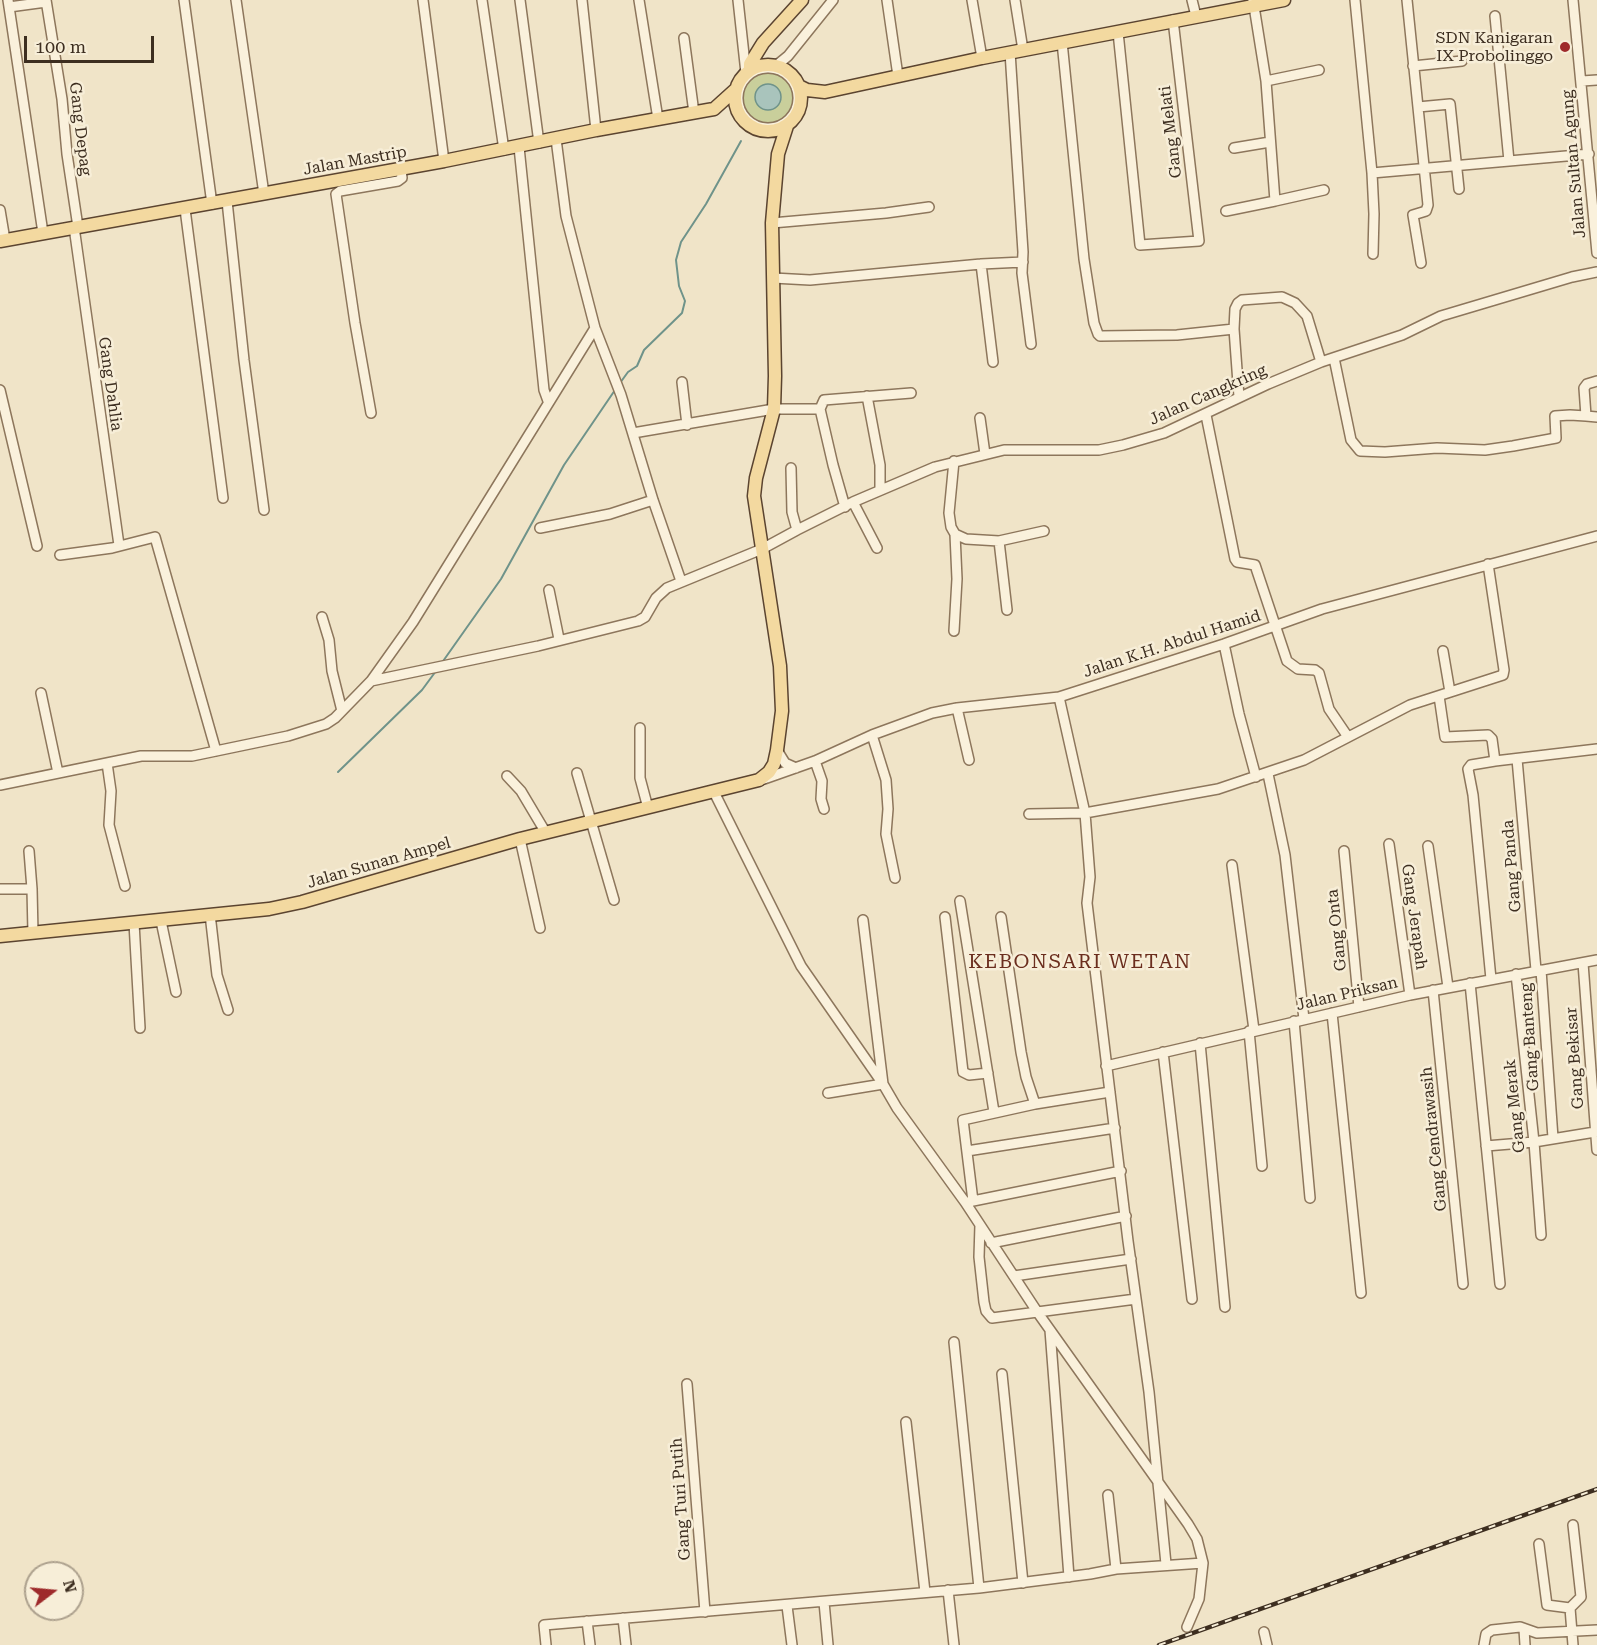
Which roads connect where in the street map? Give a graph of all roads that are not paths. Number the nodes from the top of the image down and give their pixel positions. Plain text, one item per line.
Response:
1 (184, 0) edge
2 (236, 0) edge
3 (423, 0) edge
4 (482, 0) edge
5 (520, 0) edge
6 (582, 0) edge
7 (639, 0) edge
8 (738, 0) edge
9 (802, 0) edge
10 (833, 0) edge
11 (887, 0) edge
12 (972, 0) edge
13 (1015, 0) edge
14 (1192, 0) edge
15 (1284, 0) edge
16 (1355, 0) edge
17 (1407, 0) edge
18 (1573, 0) edge
19 (46, 1) edge
20 (9, 3) edge
21 (1254, 3) edge
22 (1196, 16) junction
23 (1495, 16) dead end
24 (1173, 20) junction
25 (1118, 32) junction
26 (684, 38) dead end
27 (1062, 42) junction
28 (763, 43) junction
29 (1023, 50) junction
30 (1010, 52) junction
31 (982, 58) junction
32 (1462, 61) dead end
33 (772, 64) junction
34 (1413, 66) junction
35 (1319, 70) dead end
36 (748, 71) junction
37 (898, 76) junction
38 (1597, 80) edge
39 (1266, 81) junction
40 (1582, 81) junction
41 (800, 86) junction
42 (735, 90) junction
43 (825, 92) junction
44 (1418, 107) junction
45 (714, 109) junction
46 (797, 110) junction
47 (694, 112) junction
48 (658, 119) junction
49 (742, 119) junction
50 (787, 126) junction
51 (596, 130) junction
52 (766, 131) junction
53 (556, 139) junction
54 (1270, 142) junction
55 (539, 143) junction
56 (519, 147) junction
57 (1234, 148) dead end
58 (504, 150) junction
59 (778, 154) junction
60 (1592, 157) edge
61 (444, 161) junction
62 (1509, 161) junction
63 (1457, 165) junction
64 (1423, 169) junction
65 (1371, 173) junction
66 (339, 186) junction
67 (1459, 189) dead end
68 (1324, 190) dead end
69 (264, 194) junction
70 (227, 201) junction
71 (1275, 201) junction
72 (212, 204) junction
73 (929, 207) dead end
74 (185, 209) junction
75 (0, 210) edge
76 (1226, 211) dead end
77 (772, 223) junction
78 (76, 227) junction
79 (43, 233) junction
80 (3, 241) edge
81 (1597, 253) edge
82 (1373, 254) dead end
83 (1023, 262) junction
84 (1421, 263) dead end
85 (981, 264) junction
86 (1597, 272) edge
87 (773, 278) junction
88 (595, 328) junction
89 (1234, 329) junction
90 (1031, 344) dead end
91 (1334, 358) junction
92 (993, 362) dead end
93 (1322, 362) junction
94 (1597, 381) edge
95 (682, 382) dead end
96 (0, 390) edge
97 (911, 393) dead end
98 (867, 396) junction
99 (1239, 397) junction
100 (548, 401) junction
101 (774, 409) junction
102 (820, 409) junction
103 (371, 413) dead end
104 (1206, 415) junction
105 (1586, 416) junction
106 (1597, 417) edge
107 (980, 418) dead end
108 (687, 425) junction
109 (633, 433) junction
110 (986, 454) junction
111 (954, 461) junction
112 (791, 468) dead end
113 (880, 490) junction
114 (223, 498) dead end
115 (653, 500) junction
116 (849, 505) junction
117 (264, 510) dead end
118 (540, 528) dead end
119 (797, 530) junction
120 (1044, 531) dead end
121 (955, 534) junction
122 (1597, 536) edge
123 (999, 541) junction
124 (119, 545) junction
125 (37, 546) dead end
126 (877, 548) dead end
127 (762, 549) junction
128 (60, 555) dead end
129 (1488, 564) junction
130 (681, 581) junction
131 (549, 590) dead end
132 (1007, 610) dead end
133 (322, 617) dead end
134 (1276, 626) junction
135 (954, 631) dead end
136 (559, 639) junction
137 (1224, 644) junction
138 (1443, 651) dead end
139 (371, 681) junction
140 (1450, 692) junction
141 (41, 693) dead end
142 (1439, 696) junction
143 (1059, 697) junction
144 (957, 708) junction
145 (342, 711) junction
146 (640, 728) dead end
147 (872, 735) junction
148 (1348, 737) junction
149 (1597, 749) edge
150 (777, 750) junction
151 (216, 751) junction
152 (1517, 759) junction
153 (969, 760) dead end
154 (815, 761) junction
155 (1495, 761) junction
156 (107, 763) junction
157 (796, 768) junction
158 (58, 773) junction
159 (577, 773) dead end
160 (1268, 774) junction
161 (507, 776) dead end
162 (1256, 777) junction
163 (759, 780) junction
164 (0, 785) edge
165 (714, 792) junction
166 (648, 808) junction
167 (824, 809) dead end
168 (1085, 813) junction
169 (1029, 814) dead end
170 (591, 822) junction
171 (546, 833) junction
172 (520, 839) junction
173 (1389, 844) dead end
174 (1428, 846) dead end
175 (29, 851) dead end
176 (1344, 851) dead end
177 (1232, 865) dead end
178 (896, 878) dead end
179 (124, 886) dead end
180 (0, 889) edge
181 (33, 897) junction
182 (614, 900) dead end
183 (960, 901) dead end
184 (210, 914) junction
185 (945, 917) dead end
186 (1002, 917) dead end
187 (863, 920) dead end
188 (161, 921) junction
189 (134, 924) junction
190 (33, 925) junction
191 (540, 928) dead end
192 (0, 936) edge
193 (1597, 960) edge
194 (1583, 963) junction
195 (1538, 970) junction
196 (1516, 974) junction
197 (1491, 979) junction
198 (1470, 983) junction
199 (1448, 987) junction
200 (1433, 990) junction
201 (176, 992) dead end
202 (1410, 995) junction
203 (1359, 1007) junction
204 (228, 1010) dead end
205 (1332, 1013) junction
206 (1299, 1020) junction
207 (140, 1028) dead end
208 (1251, 1031) junction
209 (1200, 1043) junction
210 (1163, 1052) junction
211 (1106, 1066) junction
212 (988, 1073) junction
213 (883, 1084) junction
214 (1110, 1092) junction
215 (828, 1093) dead end
216 (1035, 1104) junction
217 (994, 1112) junction
218 (1115, 1128) junction
219 (1595, 1132) junction
220 (1553, 1138) junction
221 (1534, 1142) junction
222 (1486, 1146) junction
223 (1597, 1150) edge
224 (967, 1151) junction
225 (1262, 1166) dead end
226 (1121, 1171) junction
227 (1310, 1198) dead end
228 (969, 1202) junction
229 (1126, 1216) junction
230 (980, 1225) junction
231 (1541, 1236) dead end
232 (991, 1243) junction
233 (1131, 1259) junction
234 (1014, 1276) junction
235 (1463, 1284) dead end
236 (1500, 1284) dead end
237 (1361, 1293) dead end
238 (1136, 1299) junction
239 (1192, 1299) dead end
240 (1225, 1307) dead end
241 (1038, 1313) junction
242 (1050, 1327) junction
243 (954, 1342) dead end
244 (1002, 1374) dead end
245 (687, 1384) dead end
246 (906, 1422) dead end
247 (1159, 1484) junction
248 (1108, 1495) dead end
249 (1573, 1525) dead end
250 (1539, 1544) dead end
251 (1203, 1563) junction
252 (1166, 1564) junction
253 (1116, 1569) junction
254 (1069, 1577) junction
255 (1023, 1583) junction
256 (979, 1588) junction
257 (948, 1590) junction
258 (925, 1592) junction
259 (824, 1602) junction
260 (787, 1606) junction
261 (1570, 1608) junction
262 (705, 1612) junction
263 (623, 1618) junction
264 (586, 1621) junction
265 (1187, 1627) dead end
266 (1524, 1629) junction
267 (1597, 1630) edge
268 (1264, 1632) dead end
269 (1572, 1632) junction
270 (546, 1645) edge
271 (590, 1645) edge
272 (626, 1645) edge
273 (792, 1645) edge
274 (828, 1645) edge
275 (954, 1645) edge
276 (1266, 1645) edge
277 (1484, 1645) edge
278 (1525, 1645) edge
279 (1573, 1645) edge

1 - 72 street
2 - 69 street
3 - 61 street
4 - 58 street
5 - 55 street
6 - 51 street
7 - 48 street
8 - 36 street
9 - 28 main road
10 - 33 street
11 - 37 street
12 - 31 street
13 - 29 street
14 - 22 street
15 - 21 main road
16 - 65 street
17 - 34 street
18 - 40 street, Jalan Sultan Agung
19 - 20 street
19 - 78 street, Gang Depag
20 - 79 street
21 - 22 main road
21 - 39 street
22 - 24 main road
23 - 62 street
24 - 25 main road
24 - 25 street, Gang Melati
25 - 27 main road
26 - 47 street
27 - 29 main road
27 - 89 street
28 - 33 main road
28 - 36 main road
29 - 30 main road
30 - 31 main road
30 - 83 street
31 - 37 main road
32 - 34 street
33 - 36 main road
33 - 41 main road
34 - 44 street
35 - 39 street
36 - 42 main road
37 - 43 main road
38 - 40 street
39 - 54 street
40 - 60 street, Jalan Sultan Agung
41 - 43 main road
41 - 46 main road
42 - 45 main road
42 - 49 main road
43 - 46 main road
44 - 63 street
44 - 64 street
45 - 47 main road, Jalan Mastrip
45 - 49 main road, Jalan Mastrip
46 - 46 street
46 - 50 main road
47 - 48 main road, Jalan Mastrip
48 - 51 main road, Jalan Mastrip
49 - 52 main road, Jalan Mastrip
50 - 52 main road
50 - 59 main road
51 - 53 main road, Jalan Mastrip
52 - 59 main road
53 - 55 main road, Jalan Mastrip
53 - 88 street
54 - 57 street
54 - 71 street
55 - 56 main road, Jalan Mastrip
56 - 58 main road, Jalan Mastrip
56 - 100 street
58 - 61 main road, Jalan Mastrip
59 - 77 main road
60 - 62 street
60 - 81 street, Jalan Sultan Agung
61 - 66 main road, Jalan Mastrip
62 - 63 street
63 - 64 street
63 - 67 street
64 - 65 street
64 - 84 street
65 - 82 street
66 - 69 main road, Jalan Mastrip
66 - 103 street
68 - 71 street
69 - 70 main road, Jalan Mastrip
70 - 72 main road, Jalan Mastrip
70 - 117 street
71 - 76 street
72 - 74 main road, Jalan Mastrip
73 - 77 street
74 - 78 main road, Jalan Mastrip
74 - 114 street
75 - 80 street
77 - 87 main road
78 - 79 main road, Jalan Mastrip
78 - 124 street, Gang Dahlia
79 - 80 main road, Jalan Mastrip
83 - 85 street
83 - 90 street
85 - 87 street
85 - 92 street
86 - 91 street, Jalan Cangkring
87 - 101 main road
88 - 100 street
88 - 109 street
89 - 93 street
89 - 99 street
91 - 93 street, Jalan Cangkring
91 - 105 street
93 - 99 street, Jalan Cangkring
94 - 105 street
95 - 108 street
96 - 125 street
97 - 98 street
98 - 102 street
98 - 113 street
99 - 104 street, Jalan Cangkring
100 - 139 street
101 - 102 street
101 - 108 street
101 - 127 main road
102 - 116 street
104 - 110 street, Jalan Cangkring
104 - 134 street
105 - 106 street
107 - 110 street
108 - 109 street
109 - 115 street
110 - 111 street, Jalan Cangkring
111 - 113 street, Jalan Cangkring
111 - 121 street
112 - 119 street
113 - 116 street, Jalan Cangkring
115 - 118 street
115 - 130 street
116 - 119 street, Jalan Cangkring
116 - 126 street
119 - 127 street, Jalan Cangkring
120 - 123 street
121 - 123 street
121 - 135 street
122 - 129 street, Jalan K.H. Abdul Hamid
123 - 132 street
124 - 128 street
124 - 151 street
127 - 130 street, Jalan Cangkring
127 - 150 main road
129 - 134 street, Jalan K.H. Abdul Hamid
129 - 140 street
130 - 136 street, Jalan Cangkring
131 - 136 street
133 - 145 street
134 - 137 street, Jalan K.H. Abdul Hamid
134 - 148 street
136 - 139 street, Jalan Cangkring
137 - 143 street, Jalan K.H. Abdul Hamid
137 - 162 street
138 - 140 street
139 - 145 street
140 - 142 street
141 - 158 street
142 - 148 street
142 - 155 street
143 - 144 street, Jalan K.H. Abdul Hamid
143 - 168 street
144 - 147 street, Jalan K.H. Abdul Hamid
144 - 153 street
145 - 151 street
146 - 166 street
147 - 154 street, Jalan K.H. Abdul Hamid
147 - 178 street
148 - 160 street
149 - 152 street
150 - 157 street
150 - 163 main road
151 - 156 street
152 - 155 street
152 - 195 street, Gang Panda
154 - 157 street, Jalan K.H. Abdul Hamid
154 - 167 street
155 - 197 street
156 - 158 street
156 - 179 street
157 - 163 street, Jalan K.H. Abdul Hamid
158 - 164 street
159 - 170 street
160 - 162 street
160 - 206 street
161 - 171 street
162 - 168 street
163 - 165 main road, Jalan Sunan Ampel
165 - 166 main road, Jalan Sunan Ampel
165 - 213 street
166 - 170 main road, Jalan Sunan Ampel
168 - 169 street
168 - 211 street
170 - 171 main road, Jalan Sunan Ampel
170 - 182 street
171 - 172 main road, Jalan Sunan Ampel
172 - 184 main road, Jalan Sunan Ampel
172 - 191 street
173 - 202 street, Gang Jerapah
174 - 199 street
175 - 181 street
176 - 203 street, Gang Onta
177 - 208 street
180 - 181 street
181 - 190 street
183 - 212 street
184 - 188 main road, Jalan Sunan Ampel
184 - 204 street
185 - 212 street
186 - 216 street
187 - 213 street
188 - 189 main road, Jalan Sunan Ampel
188 - 201 street
189 - 190 main road, Jalan Sunan Ampel
189 - 207 street
190 - 192 main road, Jalan Sunan Ampel
193 - 194 street, Jalan Priksan
194 - 195 street, Jalan Priksan
194 - 219 street, Gang Bekisar
195 - 196 street, Jalan Priksan
195 - 220 street, Gang Banteng
196 - 197 street, Jalan Priksan
196 - 221 street, Gang Merak
197 - 198 street, Jalan Priksan
198 - 199 street, Jalan Priksan
198 - 222 street
199 - 200 street, Jalan Priksan
200 - 202 street, Jalan Priksan
200 - 235 street, Gang Cendrawasih
202 - 203 street, Jalan Priksan
203 - 205 street, Jalan Priksan
205 - 206 street, Jalan Priksan
205 - 237 street
206 - 208 street, Jalan Priksan
206 - 227 street
208 - 209 street, Jalan Priksan
208 - 225 street
209 - 210 street, Jalan Priksan
209 - 240 street
210 - 211 street, Jalan Priksan
210 - 239 street
211 - 214 street
212 - 217 street
213 - 215 street
213 - 228 street
214 - 216 street
214 - 218 street
216 - 217 street
217 - 224 street
218 - 224 street
218 - 226 street
219 - 220 street
219 - 223 street, Gang Bekisar
220 - 221 street
221 - 222 street
221 - 231 street, Gang Merak
222 - 236 street
224 - 228 street
226 - 228 street
226 - 229 street
228 - 230 street
229 - 232 street
229 - 233 street
230 - 232 street
230 - 241 street
232 - 234 street
233 - 234 street
233 - 238 street
234 - 241 street
238 - 241 street
238 - 247 street
241 - 242 street
242 - 247 street
242 - 254 street
243 - 256 street
244 - 255 street
245 - 262 street, Gang Turi Putih
246 - 258 street
247 - 251 street
247 - 252 street
248 - 253 street
249 - 261 street
250 - 261 street
251 - 252 street
251 - 265 street
252 - 253 street
253 - 254 street
254 - 255 street
255 - 256 street
256 - 257 street
257 - 258 street
257 - 275 street
258 - 259 street
259 - 260 street
259 - 274 street
260 - 262 street
260 - 273 street
261 - 269 street
262 - 263 street
263 - 264 street
263 - 272 street
264 - 270 street
264 - 271 street
266 - 269 street
266 - 277 street
266 - 278 street
267 - 269 street
268 - 276 street
269 - 279 street

